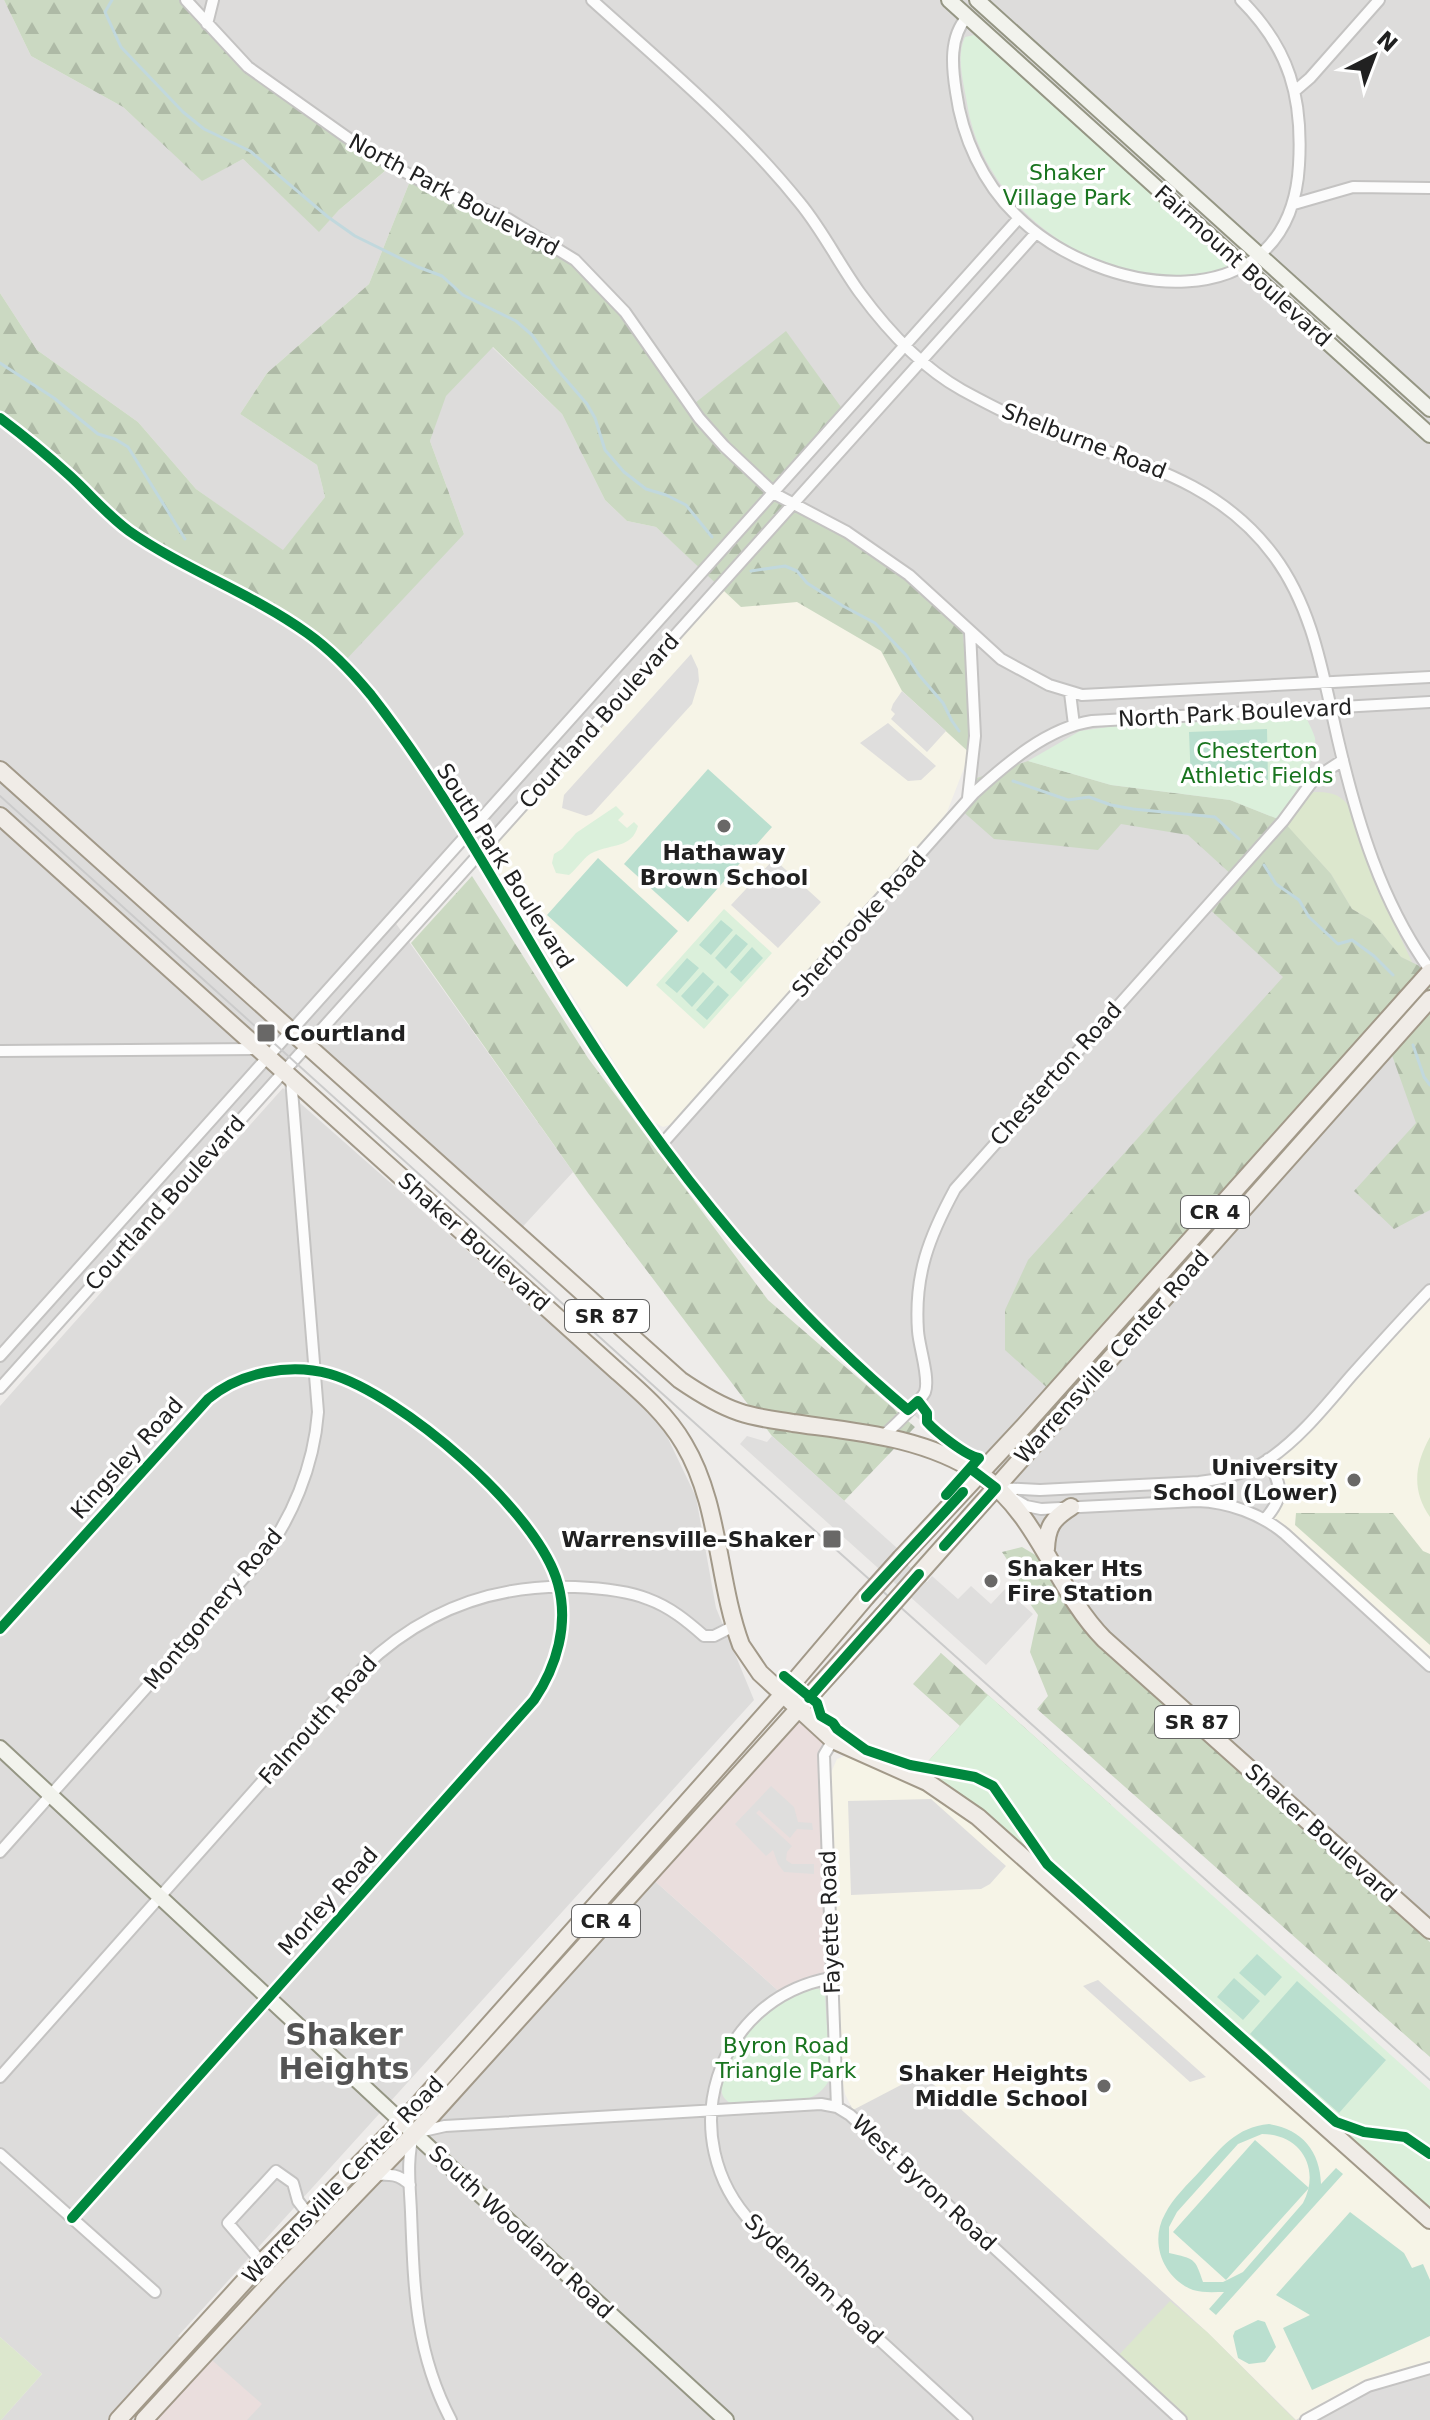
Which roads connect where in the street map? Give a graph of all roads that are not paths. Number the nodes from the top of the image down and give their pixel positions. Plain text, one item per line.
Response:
1 (186, 0) edge
2 (213, 0) edge
3 (592, 0) edge
4 (949, 0) edge
5 (977, 0) edge
6 (1241, 0) edge
7 (1379, 0) edge
8 (967, 17) junction
9 (207, 24) junction
10 (1296, 90) junction
11 (1430, 188) edge
12 (1294, 204) junction
13 (1019, 218) junction
14 (1036, 233) junction
15 (1260, 255) junction
16 (1245, 267) junction
17 (905, 347) junction
18 (921, 362) junction
19 (1430, 409) edge
20 (0, 418) edge
21 (1430, 435) edge
22 (775, 494) junction
23 (793, 505) junction
24 (970, 632) junction
25 (1430, 677) edge
26 (607, 680) junction
27 (1325, 682) junction
28 (1070, 693) junction
29 (623, 695) junction
30 (1430, 702) edge
31 (1331, 708) junction
32 (1074, 725) junction
33 (1343, 760) junction
34 (0, 770) edge
35 (967, 800) junction
36 (0, 816) edge
37 (467, 836) junction
38 (479, 854) junction
39 (1430, 971) edge
40 (1430, 999) edge
41 (291, 1031) junction
42 (307, 1045) junction
43 (0, 1051) edge
44 (263, 1053) junction
45 (287, 1075) junction
46 (231, 1098) junction
47 (246, 1112) junction
48 (662, 1144) junction
49 (1430, 1290) edge
50 (11, 1344) junction
51 (0, 1356) edge
52 (26, 1358) junction
53 (314, 1371) junction
54 (0, 1388) edge
55 (908, 1410) junction
56 (882, 1436) junction
57 (1268, 1459) junction
58 (980, 1475) junction
59 (996, 1488) junction
60 (1071, 1507) junction
61 (1265, 1519) junction
62 (1046, 1549) junction
63 (559, 1587) junction
64 (734, 1626) junction
65 (0, 1629) edge
66 (1430, 1666) edge
67 (782, 1695) junction
68 (798, 1709) junction
69 (833, 1740) junction
70 (0, 1748) edge
71 (50, 1795) junction
72 (0, 1852) edge
73 (159, 1897) junction
74 (1430, 1930) edge
75 (831, 1978) junction
76 (267, 1997) junction
77 (0, 2077) edge
78 (837, 2107) junction
79 (710, 2111) junction
80 (408, 2128) junction
81 (0, 2154) edge
82 (373, 2175) junction
83 (410, 2185) junction
84 (308, 2214) junction
85 (72, 2218) junction
86 (1430, 2220) edge
87 (261, 2263) junction
88 (275, 2278) junction
89 (155, 2292) dead end
90 (1430, 2368) edge
91 (132, 2403) junction
92 (147, 2419) edge
93 (118, 2420) edge
94 (451, 2420) edge
95 (726, 2420) edge
96 (967, 2420) edge
97 (1181, 2420) edge
98 (1306, 2420) edge

1 - 9 street, North Park Boulevard
2 - 9 street
3 - 17 street, Shelburne Road
4 - 8 main road, Fairmount Boulevard
5 - 15 main road, Fairmount Boulevard
6 - 10 street
7 - 10 street
8 - 13 street
8 - 16 main road, Fairmount Boulevard
9 - 22 street, North Park Boulevard
10 - 12 street
11 - 12 street
12 - 15 street
13 - 14 street
13 - 17 street, Courtland Boulevard
14 - 16 street
14 - 18 street, Courtland Boulevard
15 - 16 street
15 - 19 main road, Fairmount Boulevard
16 - 21 main road, Fairmount Boulevard
17 - 18 street, Shelburne Road
17 - 22 street, Courtland Boulevard
18 - 23 street, Courtland Boulevard
18 - 27 street, Shelburne Road
20 - 37 street, South Park Boulevard
22 - 23 street, North Park Boulevard
22 - 26 street, Courtland Boulevard
23 - 24 street, North Park Boulevard
23 - 29 street, Courtland Boulevard
24 - 28 street, North Park Boulevard
24 - 35 street
25 - 27 street, North Park Boulevard
26 - 29 street
26 - 37 street, Courtland Boulevard
27 - 28 street, North Park Boulevard
27 - 31 street, Shelburne Road
28 - 32 street
29 - 38 street, Courtland Boulevard
30 - 31 street, North Park Boulevard
31 - 32 street, North Park Boulevard
31 - 33 street, Shelburne Road
32 - 35 street, Sherbrooke Road
33 - 39 street, Shelburne Road
33 - 55 street, Chesterton Road
34 - 41 main road, Shaker Boulevard / SR 87
35 - 48 street, Sherbrooke Road
36 - 44 main road, Shaker Boulevard / SR 87
37 - 38 street, South Park Boulevard
37 - 41 street, Courtland Boulevard
38 - 42 street, Courtland Boulevard
38 - 48 street, South Park Boulevard
39 - 58 main road, Warrensville Center Road / CR 4
40 - 59 main road, Warrensville Center Road / CR 4
41 - 42 main road, Shaker Boulevard / SR 87
41 - 44 street, Courtland Boulevard
42 - 45 street, Courtland Boulevard
42 - 56 main road, Shaker Boulevard / SR 87
43 - 44 street
44 - 45 main road, Shaker Boulevard / SR 87
44 - 46 street, Courtland Boulevard
45 - 47 street, Courtland Boulevard
45 - 53 street, Montgomery Road
45 - 64 main road, Shaker Boulevard / SR 87
46 - 47 street
46 - 50 street, Courtland Boulevard
47 - 52 street, Courtland Boulevard
48 - 55 street, South Park Boulevard
49 - 57 street
50 - 51 street, Courtland Boulevard
50 - 52 street
52 - 54 street, Courtland Boulevard
53 - 63 street, Morley Road
53 - 65 street, Kingsley Road
53 - 71 street, Montgomery Road
55 - 56 street, Chesterton Road
56 - 58 main road, Shaker Boulevard / SR 87
57 - 59 street
57 - 61 street
58 - 59 main road, Shaker Boulevard / SR 87
58 - 67 main road, Warrensville Center Road / CR 4, bridge
59 - 60 street
59 - 62 main road, Shaker Boulevard / SR 87
59 - 68 main road, Warrensville Center Road / CR 4, bridge
60 - 61 street
60 - 62 main road
61 - 66 street
62 - 74 main road, Shaker Boulevard / SR 87
63 - 64 street, Falmouth Road
63 - 73 street, Falmouth Road
63 - 76 street, Morley Road
64 - 67 main road, Shaker Boulevard / SR 87
67 - 68 main road, Shaker Boulevard / SR 87
67 - 80 main road, Warrensville Center Road / CR 4
68 - 69 main road, Shaker Boulevard / SR 87
68 - 80 main road, Warrensville Center Road / CR 4
69 - 75 street, Fayette Road
69 - 86 main road, Shaker Boulevard / SR 87
70 - 71 main road, South Woodland Road
71 - 72 street, Montgomery Road
71 - 73 main road, South Woodland Road
73 - 76 main road, South Woodland Road
73 - 77 street, Falmouth Road
75 - 78 street, Fayette Road
75 - 79 street, Sydenham Road
76 - 80 main road, South Woodland Road
76 - 85 street, Morley Road
78 - 79 street, West Byron Road
78 - 97 street, West Byron Road
79 - 80 street, West Byron Road
79 - 96 street, Sydenham Road
80 - 82 main road, Warrensville Center Road / CR 4
80 - 83 street
80 - 84 main road, Warrensville Center Road
80 - 95 main road, South Woodland Road
81 - 85 street
82 - 83 street
82 - 88 main road, Warrensville Center Road / CR 4
83 - 94 street
84 - 87 main road, Warrensville Center Road
84 - 87 street
85 - 89 street
87 - 88 street
87 - 91 main road, Warrensville Center Road
88 - 92 main road, Warrensville Center Road / CR 4
90 - 98 street
91 - 92 street
91 - 93 main road, Warrensville Center Road

